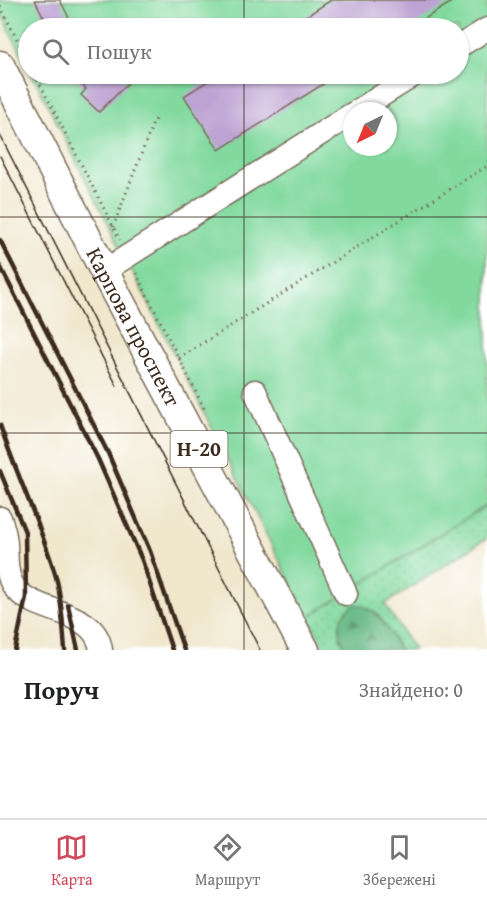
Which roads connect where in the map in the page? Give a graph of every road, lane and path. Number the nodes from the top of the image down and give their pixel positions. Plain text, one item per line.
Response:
1 (0, 6) edge
2 (487, 29) edge
3 (469, 41) edge
4 (18, 42) edge
5 (0, 65) edge
6 (40, 84) edge
7 (400, 84) edge
8 (371, 102) edge
9 (156, 116) dead end
10 (343, 120) edge
11 (487, 166) edge
12 (113, 227) junction
13 (116, 264) junction
14 (179, 358) junction
15 (255, 390) dead end
16 (211, 420) dead end
17 (0, 518) edge
18 (346, 594) dead end
19 (100, 650) edge
20 (305, 650) edge

1 - 4 path
2 - 3 lane
5 - 13 main road, Карпова проспект / Н-20
6 - 12 path
7 - 8 lane
9 - 12 path
10 - 13 lane
11 - 14 path
12 - 13 path
13 - 14 path
13 - 20 main road, Карпова проспект / Н-20
14 - 16 path
15 - 18 lane
17 - 19 lane

